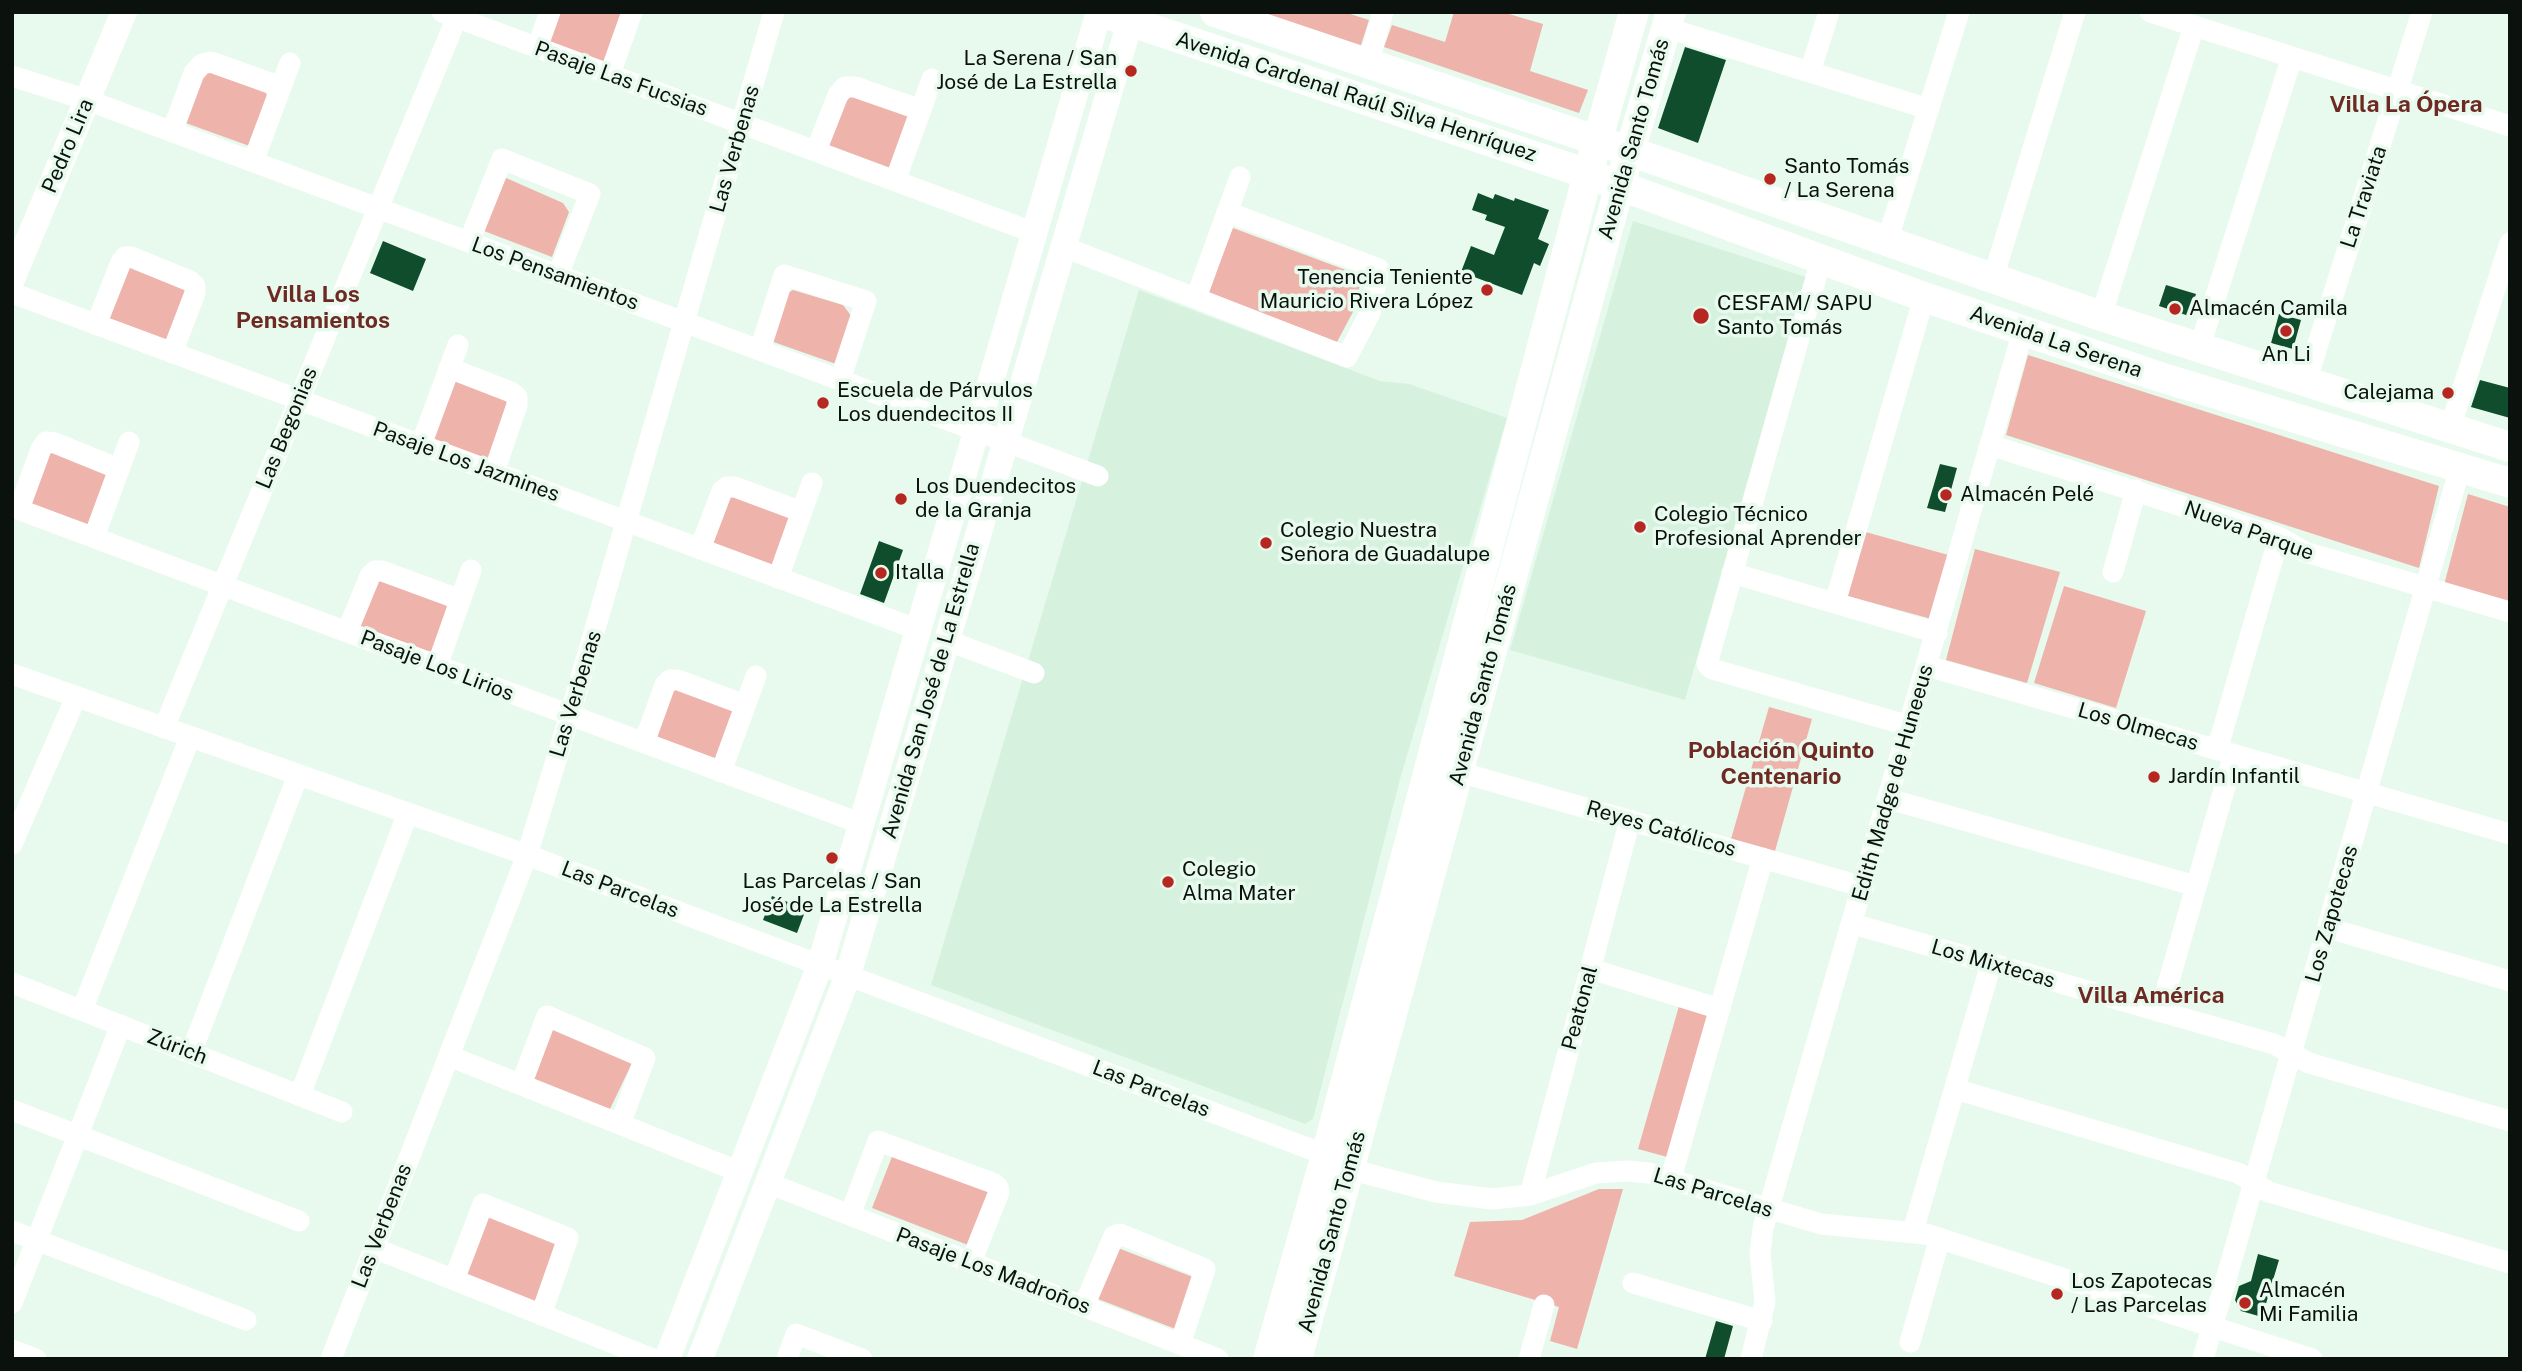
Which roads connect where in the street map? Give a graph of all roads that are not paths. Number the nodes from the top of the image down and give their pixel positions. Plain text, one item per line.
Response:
1 (124, 12) edge
2 (550, 12) edge
3 (632, 12) edge
4 (774, 12) edge
5 (1100, 12) edge
6 (1215, 12) edge
7 (1383, 12) edge
8 (1634, 12) edge
9 (1829, 12) edge
10 (1959, 12) edge
11 (2076, 12) edge
12 (2150, 12) edge
13 (2422, 12) edge
14 (453, 14) edge
15 (1131, 17) edge
16 (1669, 20) edge
17 (2194, 26) junction
18 (537, 48) junction
19 (2292, 57) junction
20 (290, 63) dead end
21 (1368, 63) junction
22 (1810, 72) junction
23 (610, 74) junction
24 (12, 75) edge
25 (932, 79) dead end
26 (281, 87) junction
27 (2398, 91) junction
28 (87, 100) junction
29 (1929, 108) junction
30 (920, 110) junction
31 (742, 124) junction
32 (2510, 126) edge
33 (172, 132) junction
34 (1616, 147) junction
35 (816, 151) junction
36 (253, 162) junction
37 (1240, 177) dead end
38 (1606, 180) junction
39 (895, 181) junction
40 (378, 208) junction
41 (1227, 212) junction
42 (1035, 233) junction
43 (1887, 240) junction
44 (469, 242) junction
45 (2510, 243) edge
46 (1063, 247) junction
47 (1821, 260) junction
48 (558, 275) junction
49 (1993, 278) junction
50 (12, 279) edge
51 (12, 293) edge
52 (1924, 297) junction
53 (1196, 298) junction
54 (2101, 316) junction
55 (685, 323) junction
56 (96, 325) junction
57 (2023, 331) junction
58 (458, 345) dead end
59 (2199, 349) junction
60 (760, 350) junction
61 (172, 353) junction
62 (449, 369) junction
63 (840, 380) junction
64 (2306, 382) junction
65 (299, 400) junction
66 (2450, 428) junction
67 (977, 433) junction
68 (129, 442) dead end
69 (1004, 442) junction
70 (421, 445) junction
71 (1990, 445) junction
72 (2510, 447) edge
73 (2460, 468) junction
74 (119, 469) junction
75 (494, 472) junction
76 (1098, 476) dead end
77 (812, 483) dead end
78 (2510, 483) edge
79 (2136, 490) junction
80 (16, 508) edge
81 (802, 512) junction
82 (627, 522) junction
83 (94, 537) junction
84 (2279, 537) junction
85 (700, 549) junction
86 (471, 570) dead end
87 (2113, 572) dead end
88 (1732, 573) junction
89 (778, 578) junction
90 (223, 585) junction
91 (2426, 589) junction
92 (461, 600) junction
93 (1835, 603) junction
94 (2510, 612) edge
95 (919, 630) junction
96 (347, 632) junction
97 (1937, 633) junction
98 (946, 640) junction
99 (437, 666) junction
100 (1927, 666) junction
101 (1034, 673) dead end
102 (12, 674) edge
103 (756, 676) dead end
104 (76, 697) junction
105 (745, 705) junction
106 (570, 715) junction
107 (1910, 726) junction
108 (164, 727) junction
109 (190, 737) junction
110 (644, 743) junction
111 (2226, 752) junction
112 (721, 772) junction
113 (1459, 772) junction
114 (298, 775) junction
115 (2367, 793) junction
116 (1889, 799) junction
117 (408, 813) junction
118 (1630, 820) junction
119 (862, 824) junction
120 (2510, 834) edge
121 (12, 844) edge
122 (527, 855) junction
123 (1763, 858) junction
124 (2196, 886) junction
125 (1864, 887) junction
126 (1853, 924) junction
127 (2328, 928) junction
128 (1991, 964) junction
129 (820, 965) junction
130 (1591, 969) junction
131 (848, 975) junction
132 (2510, 981) edge
133 (12, 983) edge
134 (1720, 1009) junction
135 (82, 1010) junction
136 (2160, 1012) junction
137 (121, 1025) junction
138 (191, 1053) junction
139 (2292, 1054) junction
140 (449, 1056) junction
141 (521, 1085) junction
142 (1955, 1089) junction
143 (300, 1095) junction
144 (12, 1110) edge
145 (342, 1112) dead end
146 (2510, 1121) edge
147 (620, 1124) junction
148 (78, 1135) junction
149 (1337, 1162) junction
150 (740, 1172) junction
151 (1671, 1178) junction
152 (768, 1182) junction
153 (2254, 1184) junction
154 (1530, 1195) junction
155 (1769, 1210) junction
156 (850, 1215) junction
157 (299, 1221) dead end
158 (12, 1231) edge
159 (1913, 1231) junction
160 (1940, 1238) junction
161 (37, 1241) junction
162 (374, 1248) junction
163 (971, 1262) junction
164 (2510, 1263) edge
165 (454, 1280) junction
166 (1633, 1283) dead end
167 (12, 1303) edge
168 (1544, 1305) dead end
169 (1084, 1306) junction
170 (541, 1315) junction
171 (246, 1320) dead end
172 (1762, 1321) junction
173 (2213, 1327) junction
174 (1910, 1342) dead end
175 (1180, 1344) junction
176 (12, 1350) edge
177 (36, 1359) edge
178 (331, 1359) edge
179 (653, 1359) edge
180 (667, 1359) edge
181 (700, 1359) edge
182 (787, 1359) edge
183 (862, 1359) edge
184 (1218, 1359) edge
185 (1268, 1359) edge
186 (1297, 1359) edge
187 (1529, 1359) edge
188 (1751, 1359) edge
189 (2203, 1359) edge
190 (2312, 1359) edge

1 - 28 street, Pedro Lira
2 - 18 street
3 - 23 street
4 - 31 street, Las Verbenas
5 - 15 main road, Avenida Cardenal Raúl Silva Henríquez
5 - 42 street, Avenida San José de La Estrella
6 - 21 main road, Avenida Cardenal Raúl Silva Henríquez
7 - 21 street
8 - 34 main road, Avenida Santo Tomás
9 - 22 street
10 - 29 street
11 - 49 street
12 - 17 street
13 - 27 street, La Traviata
14 - 18 street, Pasaje Las Fucsias
14 - 40 street, Las Begonias
15 - 38 main road, Avenida Cardenal Raúl Silva Henríquez
15 - 46 street, Avenida San José de La Estrella
16 - 22 street
16 - 34 main road, Avenida Santo Tomás
17 - 19 street
17 - 54 street
18 - 23 street, Pasaje Las Fucsias
19 - 27 street
19 - 59 street
20 - 26 street
21 - 34 main road, Avenida Cardenal Raúl Silva Henríquez
22 - 29 street
23 - 31 street, Pasaje Las Fucsias
24 - 28 street, Los Pensamientos
25 - 30 street
26 - 33 street
26 - 36 street
27 - 32 street
27 - 64 street, La Traviata
28 - 33 street, Los Pensamientos
28 - 50 street, Pedro Lira
29 - 43 street
30 - 35 street
30 - 39 street
31 - 35 street, Pasaje Las Fucsias
31 - 55 street, Las Verbenas
33 - 36 street, Los Pensamientos
34 - 38 main road, Avenida Santo Tomás
34 - 43 main road, Avenida La Serena
35 - 39 street, Pasaje Las Fucsias
36 - 40 street, Los Pensamientos
37 - 41 street
38 - 47 main road, Avenida La Serena
38 - 113 main road, Avenida Santo Tomás
38 - 149 main road, Avenida Santo Tomás
39 - 42 street, Pasaje Las Fucsias
40 - 44 street, Los Pensamientos
40 - 65 street, Las Begonias
41 - 53 street
41 - 53 street
42 - 67 street, Avenida San José de La Estrella
43 - 49 main road, Avenida La Serena
44 - 48 street, Los Pensamientos
44 - 48 street
45 - 66 street
46 - 53 street
46 - 69 street, Avenida San José de La Estrella
47 - 52 main road, Avenida La Serena
47 - 88 street
48 - 55 street, Los Pensamientos
49 - 54 main road, Avenida La Serena
51 - 56 street, Pasaje Los Jazmines
52 - 57 main road, Avenida La Serena
52 - 93 street
54 - 59 main road, Avenida La Serena
55 - 60 street, Los Pensamientos
55 - 82 street, Las Verbenas
56 - 61 street, Pasaje Los Jazmines
56 - 61 street
57 - 71 street, Edith Madge de Huneeus
57 - 73 main road, Avenida La Serena
58 - 62 street
59 - 64 main road, Avenida La Serena
60 - 63 street, Los Pensamientos
60 - 63 street
61 - 65 street, Pasaje Los Jazmines
62 - 70 street
62 - 75 street
63 - 67 street, Los Pensamientos
64 - 66 main road, Avenida La Serena
65 - 70 street, Pasaje Los Jazmines
65 - 90 street, Las Begonias
66 - 72 main road, Avenida La Serena
67 - 69 street, Los Pensamientos
67 - 95 street, Avenida San José de La Estrella
68 - 74 street
69 - 76 street, Los Pensamientos
69 - 98 street, Avenida San José de La Estrella
70 - 75 street, Pasaje Los Jazmines
71 - 79 street, Nueva Parque
71 - 97 street, Edith Madge de Huneeus
73 - 78 main road, Avenida La Serena
73 - 91 street, Los Zapotecas
74 - 80 street
74 - 83 street
75 - 82 street, Pasaje Los Jazmines
77 - 81 street
79 - 84 street, Nueva Parque
79 - 87 street
80 - 83 street, Pasaje Los Lirios
81 - 85 street
81 - 89 street
82 - 85 street, Pasaje Los Jazmines
82 - 106 street, Las Verbenas
83 - 90 street, Pasaje Los Lirios
84 - 91 street, Nueva Parque
84 - 111 street
85 - 89 street, Pasaje Los Jazmines
86 - 92 street
88 - 93 street
88 - 107 street
89 - 95 street, Pasaje Los Jazmines
90 - 96 street, Pasaje Los Lirios
90 - 108 street, Las Begonias
91 - 94 street, Nueva Parque
91 - 115 street, Los Zapotecas
92 - 96 street
92 - 99 street
93 - 97 street
95 - 119 street, Avenida San José de La Estrella
96 - 99 street, Pasaje Los Lirios
97 - 100 street, Edith Madge de Huneeus
98 - 101 street
98 - 131 street, Avenida San José de La Estrella
99 - 106 street, Pasaje Los Lirios
100 - 107 street, Edith Madge de Huneeus
100 - 111 street, Los Olmecas
102 - 104 street, Las Parcelas
103 - 105 street
104 - 108 street, Las Parcelas
104 - 121 street
105 - 110 street
105 - 112 street
106 - 110 street, Pasaje Los Lirios
106 - 122 street, Las Verbenas
107 - 116 street, Edith Madge de Huneeus
108 - 109 street, Las Parcelas
109 - 114 street, Las Parcelas
109 - 135 street
110 - 112 street, Pasaje Los Lirios
111 - 115 street, Los Olmecas
111 - 124 street
112 - 119 street, Pasaje Los Lirios
113 - 118 street, Reyes Católicos
113 - 149 main road, Avenida Santo Tomás
114 - 117 street, Las Parcelas
114 - 138 street
115 - 120 street, Los Olmecas
115 - 127 street, Los Zapotecas
116 - 124 street
116 - 125 street, Edith Madge de Huneeus
117 - 122 street, Las Parcelas
117 - 143 street
118 - 123 street, Reyes Católicos
118 - 130 street, Peatonal
119 - 129 street, Avenida San José de La Estrella
122 - 129 street, Las Parcelas
122 - 140 street, Las Verbenas
123 - 125 street, Reyes Católicos
123 - 134 street
124 - 136 street
125 - 126 street, Edith Madge de Huneeus
126 - 128 street, Los Mixtecas
126 - 155 street, Edith Madge de Huneeus
127 - 132 street
127 - 139 street, Los Zapotecas
128 - 136 street, Los Mixtecas
128 - 142 street
129 - 131 street, Las Parcelas
129 - 150 street, Avenida San José de La Estrella
130 - 134 street
130 - 154 street, Peatonal
131 - 149 street, Las Parcelas
131 - 152 street, Avenida San José de La Estrella
133 - 135 street, Zúrich
134 - 151 street
135 - 137 street, Zúrich
136 - 139 street, Los Mixtecas
137 - 138 street, Zúrich
137 - 148 street
138 - 143 street, Zúrich
139 - 146 street, Los Mixtecas
139 - 153 street, Los Zapotecas
140 - 141 street
140 - 162 street, Las Verbenas
141 - 147 street
141 - 147 street
142 - 153 street
142 - 159 street
143 - 145 street, Zúrich
144 - 148 street
147 - 150 street
148 - 157 street
148 - 161 street
149 - 154 street, Las Parcelas
149 - 185 main road, Avenida Santo Tomás
149 - 186 main road, Avenida Santo Tomás
150 - 180 street, Avenida San José de La Estrella
151 - 154 street, Las Parcelas
151 - 155 street, Las Parcelas
152 - 156 street, Pasaje Los Madroños
152 - 181 street, Avenida San José de La Estrella
153 - 164 street
153 - 173 street, Los Zapotecas
155 - 159 street, Las Parcelas
155 - 172 street, Edith Madge de Huneeus
156 - 163 street, Pasaje Los Madroños
156 - 163 street
158 - 161 street
159 - 160 street, Las Parcelas
160 - 173 street, Las Parcelas
160 - 174 street
161 - 167 street
161 - 171 street
162 - 165 street
162 - 178 street, Las Verbenas
163 - 169 street, Pasaje Los Madroños
165 - 170 street
165 - 170 street
166 - 172 street
168 - 187 street
169 - 175 street, Pasaje Los Madroños
169 - 175 street
170 - 179 street
172 - 188 street, Edith Madge de Huneeus
173 - 189 street, Los Zapotecas
173 - 190 street, Las Parcelas
175 - 184 street, Pasaje Los Madroños
176 - 177 street
182 - 183 street

